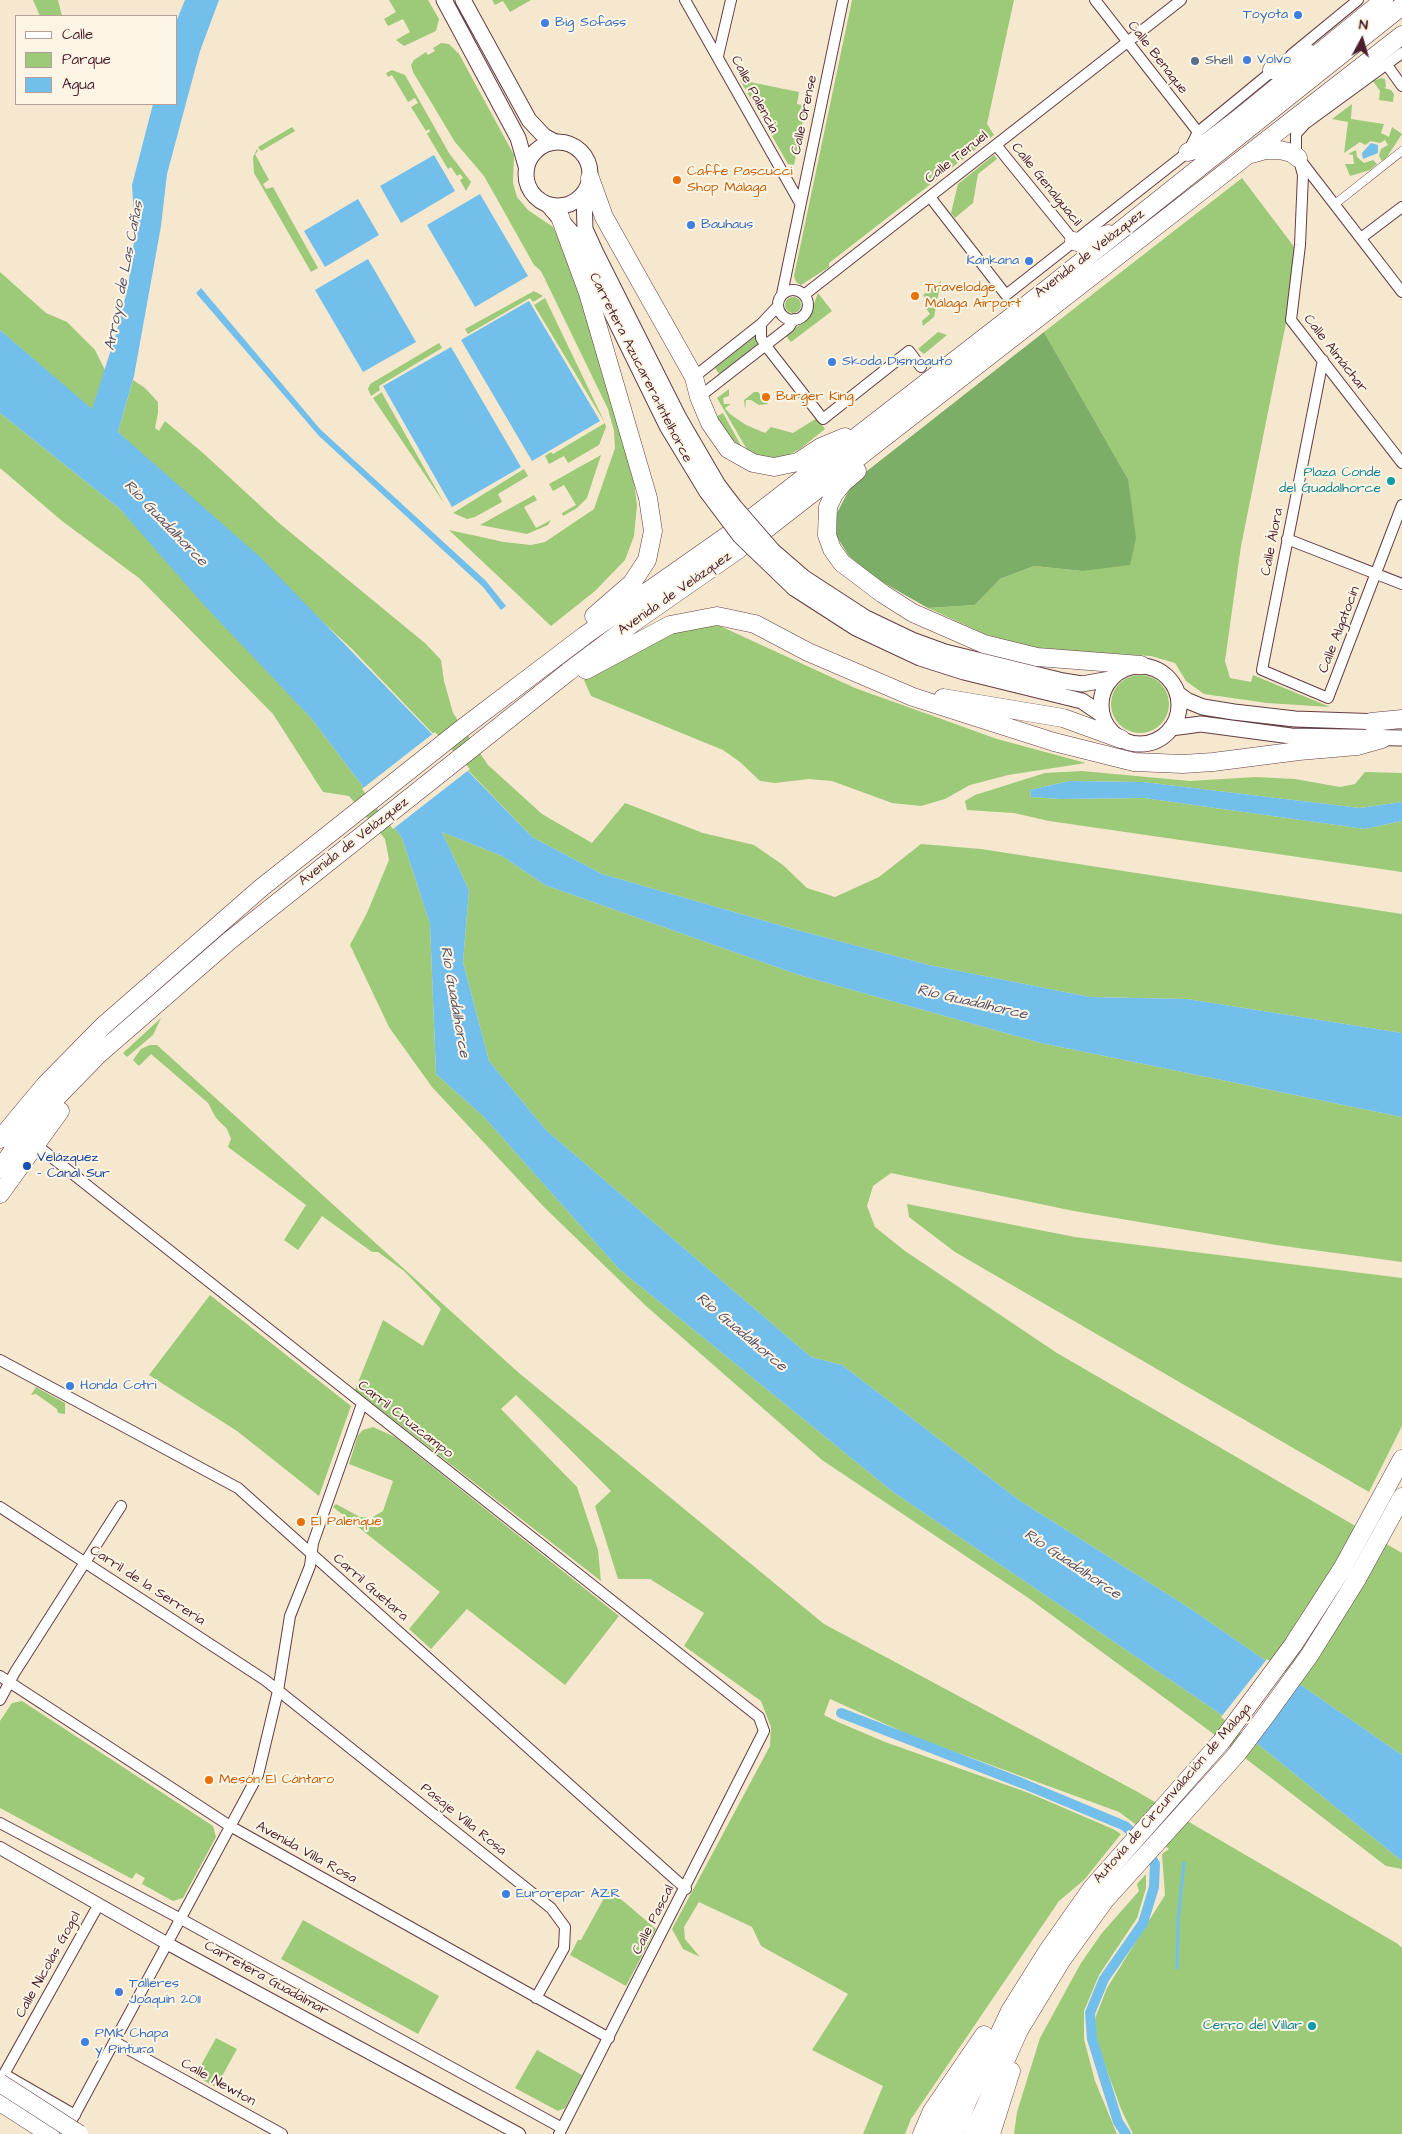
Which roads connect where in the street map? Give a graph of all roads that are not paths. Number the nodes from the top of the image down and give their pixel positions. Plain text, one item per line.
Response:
1 (444, 0) edge
2 (463, 0) edge
3 (685, 0) edge
4 (731, 0) edge
5 (843, 0) edge
6 (1095, 0) edge
7 (1181, 0) edge
8 (1358, 0) edge
9 (1384, 0) edge
10 (1402, 6) edge
11 (471, 8) edge
12 (1402, 35) edge
13 (1128, 42) junction
14 (1329, 43) junction
15 (1402, 53) edge
16 (718, 56) junction
17 (1386, 65) junction
18 (1272, 70) junction
19 (1402, 86) edge
20 (1315, 102) junction
21 (1305, 124) junction
22 (1198, 132) junction
23 (555, 142) junction
24 (996, 145) junction
25 (1402, 151) edge
26 (1188, 152) junction
27 (1248, 155) junction
28 (1298, 158) junction
29 (526, 166) junction
30 (590, 178) junction
31 (584, 194) junction
32 (930, 197) junction
33 (800, 203) junction
34 (1335, 204) junction
35 (1402, 207) edge
36 (554, 212) junction
37 (1122, 229) junction
38 (1362, 238) junction
39 (1074, 242) junction
40 (1402, 292) edge
41 (782, 294) junction
42 (804, 295) junction
43 (778, 306) junction
44 (794, 319) junction
45 (761, 324) junction
46 (766, 346) junction
47 (1323, 360) junction
48 (920, 367) dead end
49 (694, 376) junction
50 (699, 397) junction
51 (932, 402) junction
52 (864, 429) junction
53 (1402, 463) edge
54 (713, 488) junction
55 (1402, 505) edge
56 (746, 532) junction
57 (1287, 539) junction
58 (1376, 575) junction
59 (799, 582) junction
60 (1402, 584) edge
61 (553, 654) junction
62 (1141, 665) junction
63 (1262, 670) joint
64 (570, 676) junction
65 (863, 676) junction
66 (1110, 679) junction
67 (1177, 693) junction
68 (1101, 714) junction
69 (1402, 721) edge
70 (1371, 722) joint
71 (1171, 728) junction
72 (1402, 738) edge
73 (1121, 739) junction
74 (1382, 739) junction
75 (165, 997) junction
76 (0, 1139) edge
77 (35, 1144) junction
78 (0, 1169) edge
79 (0, 1194) edge
80 (0, 1360) edge
81 (362, 1404) junction
82 (1402, 1459) edge
83 (1402, 1496) edge
84 (121, 1506) dead end
85 (0, 1507) edge
86 (312, 1554) junction
87 (84, 1562) junction
88 (0, 1676) edge
89 (11, 1682) junction
90 (278, 1691) junction
91 (0, 1700) edge
92 (759, 1716) joint
93 (0, 1823) edge
94 (230, 1826) junction
95 (0, 1848) edge
96 (686, 1888) junction
97 (99, 1904) junction
98 (181, 1919) junction
99 (168, 1944) junction
100 (1026, 1986) junction
101 (536, 1998) junction
102 (1037, 2001) junction
103 (984, 2035) junction
104 (609, 2038) junction
105 (115, 2042) junction
106 (0, 2083) edge
107 (0, 2102) edge
108 (75, 2115) junction
109 (561, 2131) edge
110 (992, 2133) edge
111 (50, 2134) edge
112 (64, 2134) edge
113 (79, 2134) edge
114 (282, 2134) edge
115 (519, 2134) edge
116 (922, 2134) edge
117 (937, 2134) edge
118 (954, 2134) edge
119 (973, 2134) edge

1 - 29 main road
2 - 11 main road
3 - 16 street, Calle Palencia
4 - 16 street
5 - 33 street, Calle Orense
6 - 13 street, Calle Benaque
7 - 13 street, Calle Teruel
8 - 18 street, Avenida de Velázquez
9 - 14 highway
10 - 37 highway, Avenida de Velázquez
11 - 23 main road
12 - 20 highway, Avenida de Velázquez
13 - 22 street, Calle Benaque
13 - 24 street, Calle Teruel
14 - 18 highway
14 - 26 highway
15 - 17 street
16 - 33 street, Calle Palencia
17 - 19 street
17 - 21 street
18 - 22 street, Avenida de Velázquez
20 - 21 highway
20 - 27 highway, Avenida de Velázquez
21 - 28 street, Calle Almáchar
22 - 26 street, Avenida de Velázquez
23 - 29 main road
23 - 30 main road
24 - 32 street, Calle Teruel
24 - 39 street, Calle Genalguacil
25 - 34 street
26 - 39 street, Avenida de Velázquez
27 - 28 highway
27 - 51 highway, Avenida de Velázquez
28 - 34 street
28 - 47 street, Calle Almáchar
29 - 36 main road
30 - 31 main road
30 - 49 highway
31 - 36 main road
31 - 54 main road, Carretera Azucarera-Intelhorce
32 - 39 street, Avenida de Velázquez
32 - 42 street, Calle Teruel
33 - 41 street, Calle Orense
34 - 38 street
35 - 38 street
36 - 54 main road, Carretera Azucarera-Intelhorce
36 - 61 highway
37 - 39 highway
37 - 52 highway, Avenida de Velázquez
38 - 40 street
41 - 42 street
41 - 43 street
42 - 44 street
43 - 44 street
43 - 45 street
44 - 46 street
45 - 46 street
45 - 49 street
46 - 48 street
46 - 50 street
47 - 53 street, Calle Almáchar
47 - 57 street, Calle Álora
49 - 50 highway
50 - 52 highway
51 - 56 highway, Avenida de Velázquez
51 - 62 highway
52 - 56 highway, Avenida de Velázquez
54 - 56 main road, Carretera Azucarera-Intelhorce, bridge
55 - 58 street, Calle Algatocín
56 - 59 main road, Carretera Azucarera-Intelhorce, bridge
56 - 61 highway, Avenida de Velázquez
56 - 64 highway, Avenida de Velázquez
57 - 58 street
57 - 63 street, Calle Álora
58 - 60 street
58 - 63 street, Calle Algatocín
59 - 66 main road, Carretera Azucarera-Intelhorce
59 - 68 main road, Carretera Azucarera-Intelhorce
61 - 76 highway, Avenida de Velázquez
62 - 66 main road
62 - 67 main road
64 - 65 highway
64 - 75 highway, Avenida de Velázquez
65 - 73 highway
65 - 74 highway
66 - 68 main road
67 - 70 main road
67 - 71 main road
68 - 73 main road
69 - 70 highway
71 - 73 main road
71 - 74 main road
72 - 74 main road
75 - 77 highway
75 - 78 highway, Avenida de Velázquez
77 - 79 highway
77 - 81 street, Carril Cruzcampo
80 - 86 street, Carril Guetara
81 - 86 street
81 - 92 street, Carril Cruzcampo
82 - 100 highway, Autovía de Circunvalación de Málaga
83 - 102 highway, Autovía de Circunvalación de Málaga
84 - 87 street
85 - 87 street, Carril de la Serrería
86 - 90 street
86 - 96 street, Carril Guetara
87 - 89 street
87 - 90 street, Carril de la Serrería
88 - 89 street, Avenida Villa Rosa
89 - 91 street
89 - 94 street, Avenida Villa Rosa
90 - 94 street
90 - 101 street, Pasaje Villa Rosa
92 - 96 street, Calle Pascal
93 - 98 street
94 - 98 street
94 - 101 street, Avenida Villa Rosa
95 - 97 street, Carretera Guadalmar
96 - 104 street, Calle Pascal
97 - 99 street, Carretera Guadalmar
97 - 108 street, Calle Nicolás Gogol
98 - 99 street
98 - 109 street
99 - 105 street
99 - 115 street, Carretera Guadalmar
100 - 103 highway
100 - 118 highway, Autovía de Circunvalación de Málaga
101 - 104 street, Avenida Villa Rosa
102 - 110 highway
102 - 119 highway, Autovía de Circunvalación de Málaga
103 - 116 highway
103 - 117 highway
104 - 109 street, Calle Pascal
105 - 108 street
105 - 114 street, Calle Newton
106 - 113 highway, bridge
107 - 111 highway
108 - 112 street

